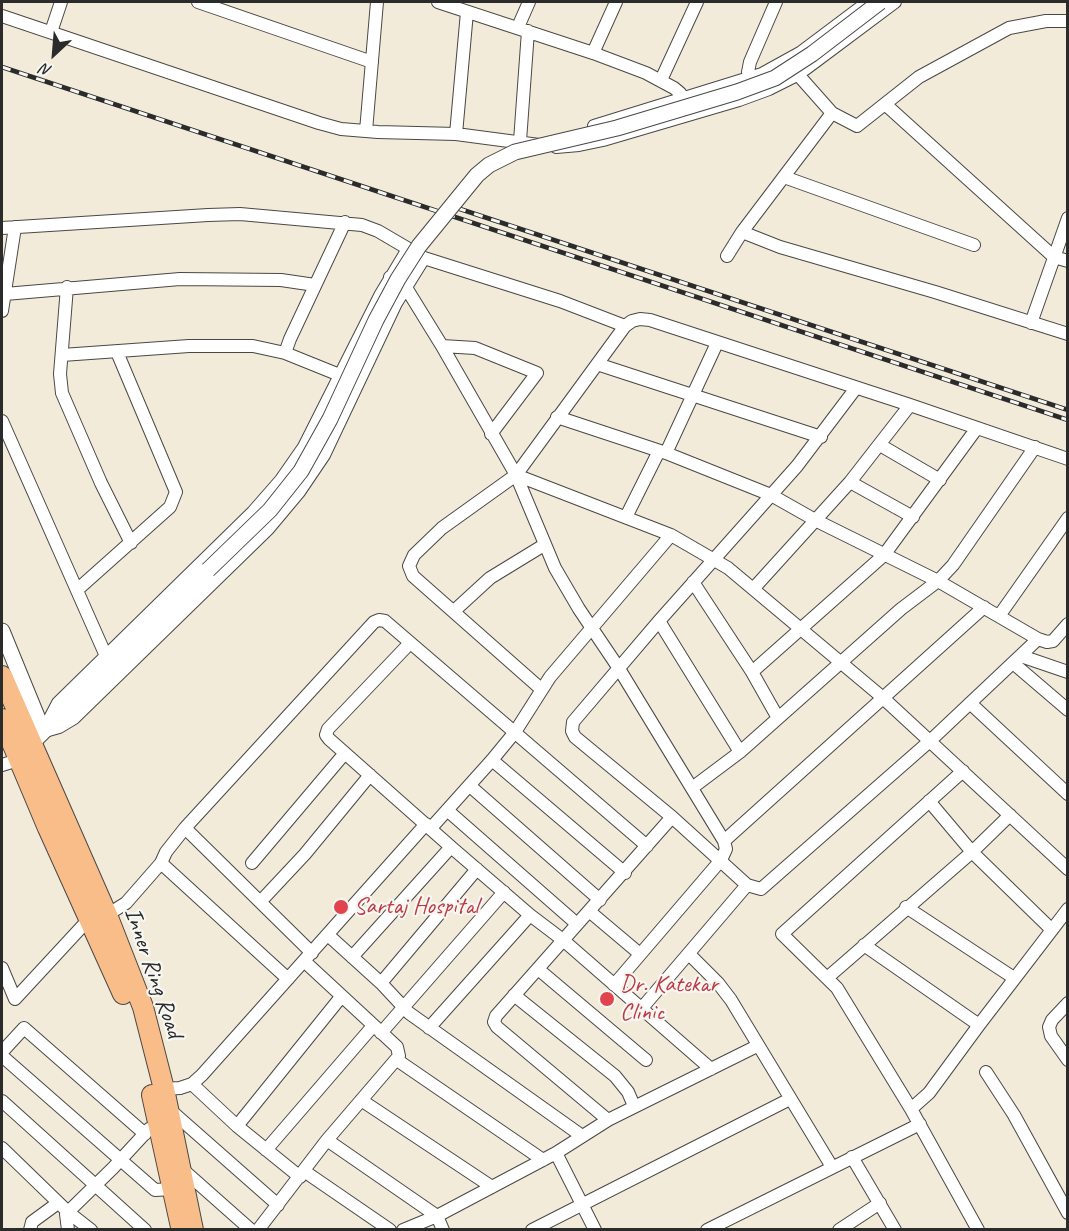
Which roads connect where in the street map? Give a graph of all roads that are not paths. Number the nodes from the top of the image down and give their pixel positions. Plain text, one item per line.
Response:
1 (61, 2) edge
2 (198, 2) edge
3 (377, 2) edge
4 (442, 2) edge
5 (529, 2) edge
6 (616, 2) edge
7 (697, 2) edge
8 (776, 2) edge
9 (868, 2) edge
10 (880, 2) edge
11 (895, 2) edge
12 (467, 12) junction
13 (2, 16) edge
14 (1068, 21) edge
15 (523, 29) junction
16 (51, 33) junction
17 (593, 53) junction
18 (787, 61) junction
19 (372, 62) junction
20 (797, 75) junction
21 (749, 79) junction
22 (661, 80) junction
23 (754, 95) junction
24 (683, 99) junction
25 (885, 104) junction
26 (832, 113) junction
27 (688, 116) junction
28 (366, 131) junction
29 (456, 134) junction
30 (520, 141) junction
31 (784, 177) junction
32 (1068, 218) edge
33 (345, 222) junction
34 (15, 227) junction
35 (2, 228) edge
36 (742, 232) junction
37 (974, 245) dead end
38 (408, 249) junction
39 (727, 256) dead end
40 (1054, 257) junction
41 (424, 258) junction
42 (1068, 261) edge
43 (390, 277) junction
44 (315, 285) junction
45 (405, 286) junction
46 (67, 287) junction
47 (5, 294) junction
48 (2, 311) edge
49 (1031, 322) junction
50 (625, 326) junction
51 (1068, 334) edge
52 (717, 343) junction
53 (442, 345) junction
54 (117, 352) junction
55 (285, 353) junction
56 (62, 355) junction
57 (597, 364) junction
58 (340, 375) junction
59 (359, 383) junction
60 (856, 388) junction
61 (693, 396) junction
62 (909, 405) junction
63 (557, 417) junction
64 (2, 421) edge
65 (977, 428) junction
66 (491, 434) junction
67 (821, 437) junction
68 (880, 445) junction
69 (1035, 447) junction
70 (662, 452) junction
71 (1068, 459) edge
72 (516, 475) junction
73 (940, 480) junction
74 (850, 482) junction
75 (771, 495) junction
76 (626, 517) junction
77 (914, 517) junction
78 (1068, 518) edge
79 (817, 521) junction
80 (671, 535) junction
81 (131, 543) junction
82 (544, 545) junction
83 (884, 555) junction
84 (714, 559) junction
85 (938, 581) junction
86 (693, 582) junction
87 (754, 588) junction
88 (77, 590) junction
89 (984, 607) junction
90 (454, 611) junction
91 (999, 616) junction
92 (658, 621) junction
93 (1068, 624) edge
94 (592, 627) junction
95 (801, 628) junction
96 (2, 631) edge
97 (1063, 637) edge
98 (1038, 639) junction
99 (410, 643) junction
100 (106, 656) junction
101 (1017, 659) junction
102 (842, 662) junction
103 (618, 667) junction
104 (752, 672) junction
105 (1068, 672) edge
106 (2, 676) edge
107 (541, 689) junction
108 (882, 697) junction
109 (970, 703) junction
110 (1066, 708) edge
111 (778, 717) junction
112 (515, 732) junction
113 (16, 740) edge
114 (931, 740) junction
115 (740, 752) junction
116 (345, 753) junction
117 (492, 760) junction
118 (963, 771) junction
119 (370, 775) junction
120 (470, 786) junction
121 (692, 788) junction
122 (1068, 794) edge
123 (929, 801) junction
124 (447, 810) junction
125 (1010, 815) junction
126 (672, 817) junction
127 (428, 826) junction
128 (185, 828) junction
129 (724, 841) junction
130 (647, 846) junction
131 (452, 847) junction
132 (972, 852) junction
133 (721, 860) junction
134 (160, 863) junction
135 (252, 863) dead end
136 (477, 869) junction
137 (1068, 869) edge
138 (625, 873) junction
139 (747, 885) junction
140 (504, 891) junction
141 (600, 900) junction
142 (261, 901) junction
143 (906, 908) junction
144 (1068, 909) edge
145 (589, 911) junction
146 (530, 915) junction
147 (98, 917) junction
148 (578, 924) junction
149 (1052, 930) junction
150 (328, 934) junction
151 (563, 940) junction
152 (864, 945) junction
153 (640, 954) junction
154 (689, 954) junction
155 (308, 957) junction
156 (352, 957) junction
157 (2, 968) edge
158 (537, 969) junction
159 (827, 978) junction
160 (1014, 978) junction
161 (288, 979) junction
162 (381, 983) junction
163 (614, 985) junction
164 (514, 995) junction
165 (341, 998) junction
166 (1068, 1004) edge
167 (404, 1008) junction
168 (642, 1008) junction
169 (978, 1025) junction
170 (429, 1028) junction
171 (377, 1029) junction
172 (758, 1046) junction
173 (2, 1052) edge
174 (2, 1056) edge
175 (397, 1060) junction
176 (646, 1060) dead end
177 (1068, 1060) edge
178 (711, 1069) junction
179 (986, 1072) dead end
180 (192, 1083) junction
181 (790, 1099) junction
182 (361, 1100) junction
183 (2, 1101) edge
184 (634, 1106) junction
185 (911, 1109) junction
186 (158, 1114) junction
187 (608, 1120) junction
188 (920, 1124) junction
189 (237, 1126) junction
190 (582, 1136) junction
191 (327, 1140) junction
192 (2, 1149) edge
193 (266, 1150) junction
194 (556, 1153) junction
195 (852, 1157) junction
196 (543, 1160) junction
197 (120, 1161) junction
198 (832, 1167) junction
199 (182, 1168) junction
200 (302, 1174) junction
201 (96, 1185) junction
202 (492, 1187) junction
203 (172, 1189) junction
204 (58, 1203) junction
205 (582, 1203) junction
206 (880, 1203) junction
207 (278, 1205) junction
208 (68, 1212) junction
209 (1068, 1213) edge
210 (437, 1216) junction
211 (266, 1226) edge
212 (30, 1230) edge
213 (68, 1230) edge
214 (91, 1230) edge
215 (145, 1230) edge
216 (181, 1230) edge
217 (193, 1230) edge
218 (252, 1230) edge
219 (390, 1230) edge
220 (402, 1230) edge
221 (443, 1230) edge
222 (532, 1230) edge
223 (596, 1230) edge
224 (707, 1230) edge
225 (839, 1230) edge
226 (894, 1230) edge
227 (978, 1230) edge

1 - 16 street
2 - 19 street
3 - 19 street
4 - 12 street
5 - 15 street
6 - 17 street
7 - 22 street
8 - 21 street
9 - 18 street
10 - 113 street, bridge
11 - 20 street
12 - 15 street
12 - 29 street
13 - 16 street
14 - 25 street
15 - 17 street
15 - 30 street
16 - 28 street
17 - 22 street
18 - 20 street
18 - 21 street
19 - 28 street
20 - 23 street
20 - 26 street
21 - 23 street
21 - 24 street
22 - 24 street
23 - 27 street
24 - 27 street
24 - 30 street
25 - 26 street
25 - 40 street
26 - 31 street
27 - 30 street
28 - 29 street
29 - 30 street
31 - 36 street
31 - 37 street
32 - 40 street
33 - 34 street
33 - 38 street
33 - 44 street
34 - 35 street
34 - 47 street
36 - 39 street
36 - 49 street
38 - 41 street
38 - 43 street
40 - 42 street
40 - 49 street
41 - 45 street
41 - 50 street
43 - 45 street
43 - 58 street
44 - 46 street
44 - 55 street
45 - 53 street
45 - 59 street
46 - 47 street
46 - 56 street
47 - 48 street
49 - 51 street
50 - 52 street
50 - 57 street
52 - 60 street
52 - 61 street
53 - 66 street
53 - 66 street
54 - 55 street
54 - 56 street
54 - 81 street
55 - 58 street
56 - 81 street
57 - 61 street
57 - 63 street
58 - 59 street
58 - 100 street
59 - 113 street
60 - 62 street
60 - 67 street
61 - 67 street
61 - 70 street
62 - 65 street
62 - 68 street
63 - 70 street
63 - 72 street
64 - 88 street
65 - 69 street
65 - 73 street
66 - 72 street
67 - 75 street
68 - 73 street
68 - 74 street
69 - 71 street
69 - 85 street
70 - 75 street
70 - 76 street
72 - 76 street
72 - 82 street
72 - 90 street
73 - 77 street
74 - 77 street
74 - 79 street
75 - 79 street
75 - 84 street
76 - 80 street
77 - 83 street
78 - 91 street
79 - 83 street
79 - 87 street
80 - 84 street
80 - 94 street
81 - 88 street
82 - 90 street
82 - 94 street
83 - 85 street
83 - 95 street
84 - 86 street
84 - 87 street
85 - 89 street
85 - 102 street
86 - 92 street
86 - 104 street
87 - 95 street
88 - 100 street
89 - 91 street
89 - 108 street
90 - 107 street
91 - 98 street
92 - 103 street
92 - 115 street
93 - 97 street
94 - 103 street
94 - 107 street
95 - 102 street
95 - 104 street
96 - 113 street
97 - 98 street
98 - 101 street
99 - 112 street
99 - 116 street
99 - 128 street
100 - 113 street
101 - 105 street
101 - 109 street
101 - 110 street
102 - 108 street
102 - 111 street
103 - 121 street
103 - 126 street
104 - 111 street
106 - 113 highway, Inner Ring Road
107 - 112 street
108 - 114 street
108 - 129 street
109 - 114 street
109 - 122 street
111 - 115 street
112 - 117 street
112 - 130 street
113 - 147 highway, Inner Ring Road
114 - 118 street
114 - 139 street
115 - 121 street
116 - 119 street
116 - 135 street
117 - 120 street
117 - 138 street
118 - 123 street
118 - 125 street
119 - 127 street
119 - 142 street
120 - 124 street
120 - 141 street
121 - 129 street
123 - 132 street
123 - 159 street
124 - 127 street
124 - 148 street
125 - 132 street
125 - 137 street
126 - 130 street
126 - 133 street
127 - 131 street
127 - 150 street
128 - 134 street
128 - 142 street
129 - 133 street
130 - 138 street
131 - 136 street
131 - 156 street
132 - 143 street
132 - 149 street
133 - 139 street
133 - 153 street
134 - 147 street
134 - 161 street
136 - 140 street
136 - 162 street
138 - 141 street
139 - 154 street
140 - 146 street
140 - 167 street
141 - 145 street
142 - 155 street
143 - 152 street
143 - 160 street
144 - 149 street
145 - 148 street
145 - 153 street
146 - 151 street
146 - 170 street
147 - 157 street
147 - 186 highway, Inner Ring Road
147 - 186 highway, Inner Ring Road
148 - 151 street
149 - 160 street
150 - 155 street
150 - 156 street
151 - 158 street
151 - 163 street
152 - 159 street
152 - 169 street
153 - 163 street
154 - 168 street
154 - 172 street
155 - 161 street
155 - 165 street
156 - 162 street
158 - 164 street
158 - 176 street
159 - 185 street
160 - 169 street
161 - 180 street
162 - 167 street
163 - 168 street
164 - 184 street
164 - 187 street
165 - 171 street
165 - 189 street
166 - 177 street
167 - 170 street
167 - 171 street
168 - 178 street
169 - 185 street
170 - 190 street
171 - 175 street
171 - 193 street
172 - 178 street
172 - 181 street
173 - 186 street
174 - 197 street
175 - 182 street
175 - 196 street
178 - 184 street
179 - 209 street
180 - 186 street
180 - 189 street
181 - 198 street
181 - 205 street
182 - 191 street
182 - 202 street
183 - 201 street
184 - 187 street
185 - 188 street
186 - 197 street
186 - 199 highway, Inner Ring Road
186 - 203 highway, Inner Ring Road
186 - 207 street
187 - 190 street
188 - 195 street
188 - 227 street
189 - 193 street
190 - 194 street
191 - 200 street
191 - 210 street
192 - 204 street
193 - 200 street
194 - 196 street
194 - 205 street
195 - 198 street
195 - 206 street
196 - 202 street
197 - 201 street
197 - 203 street
198 - 224 street
199 - 217 highway, Inner Ring Road
199 - 218 street
200 - 207 street
200 - 219 street
201 - 208 street
201 - 215 street
202 - 210 street
203 - 216 highway, Inner Ring Road
204 - 208 street
204 - 212 street
205 - 222 street
205 - 223 street
206 - 225 street
206 - 226 street
207 - 211 street
208 - 213 street
208 - 214 street
210 - 220 street
210 - 221 street

